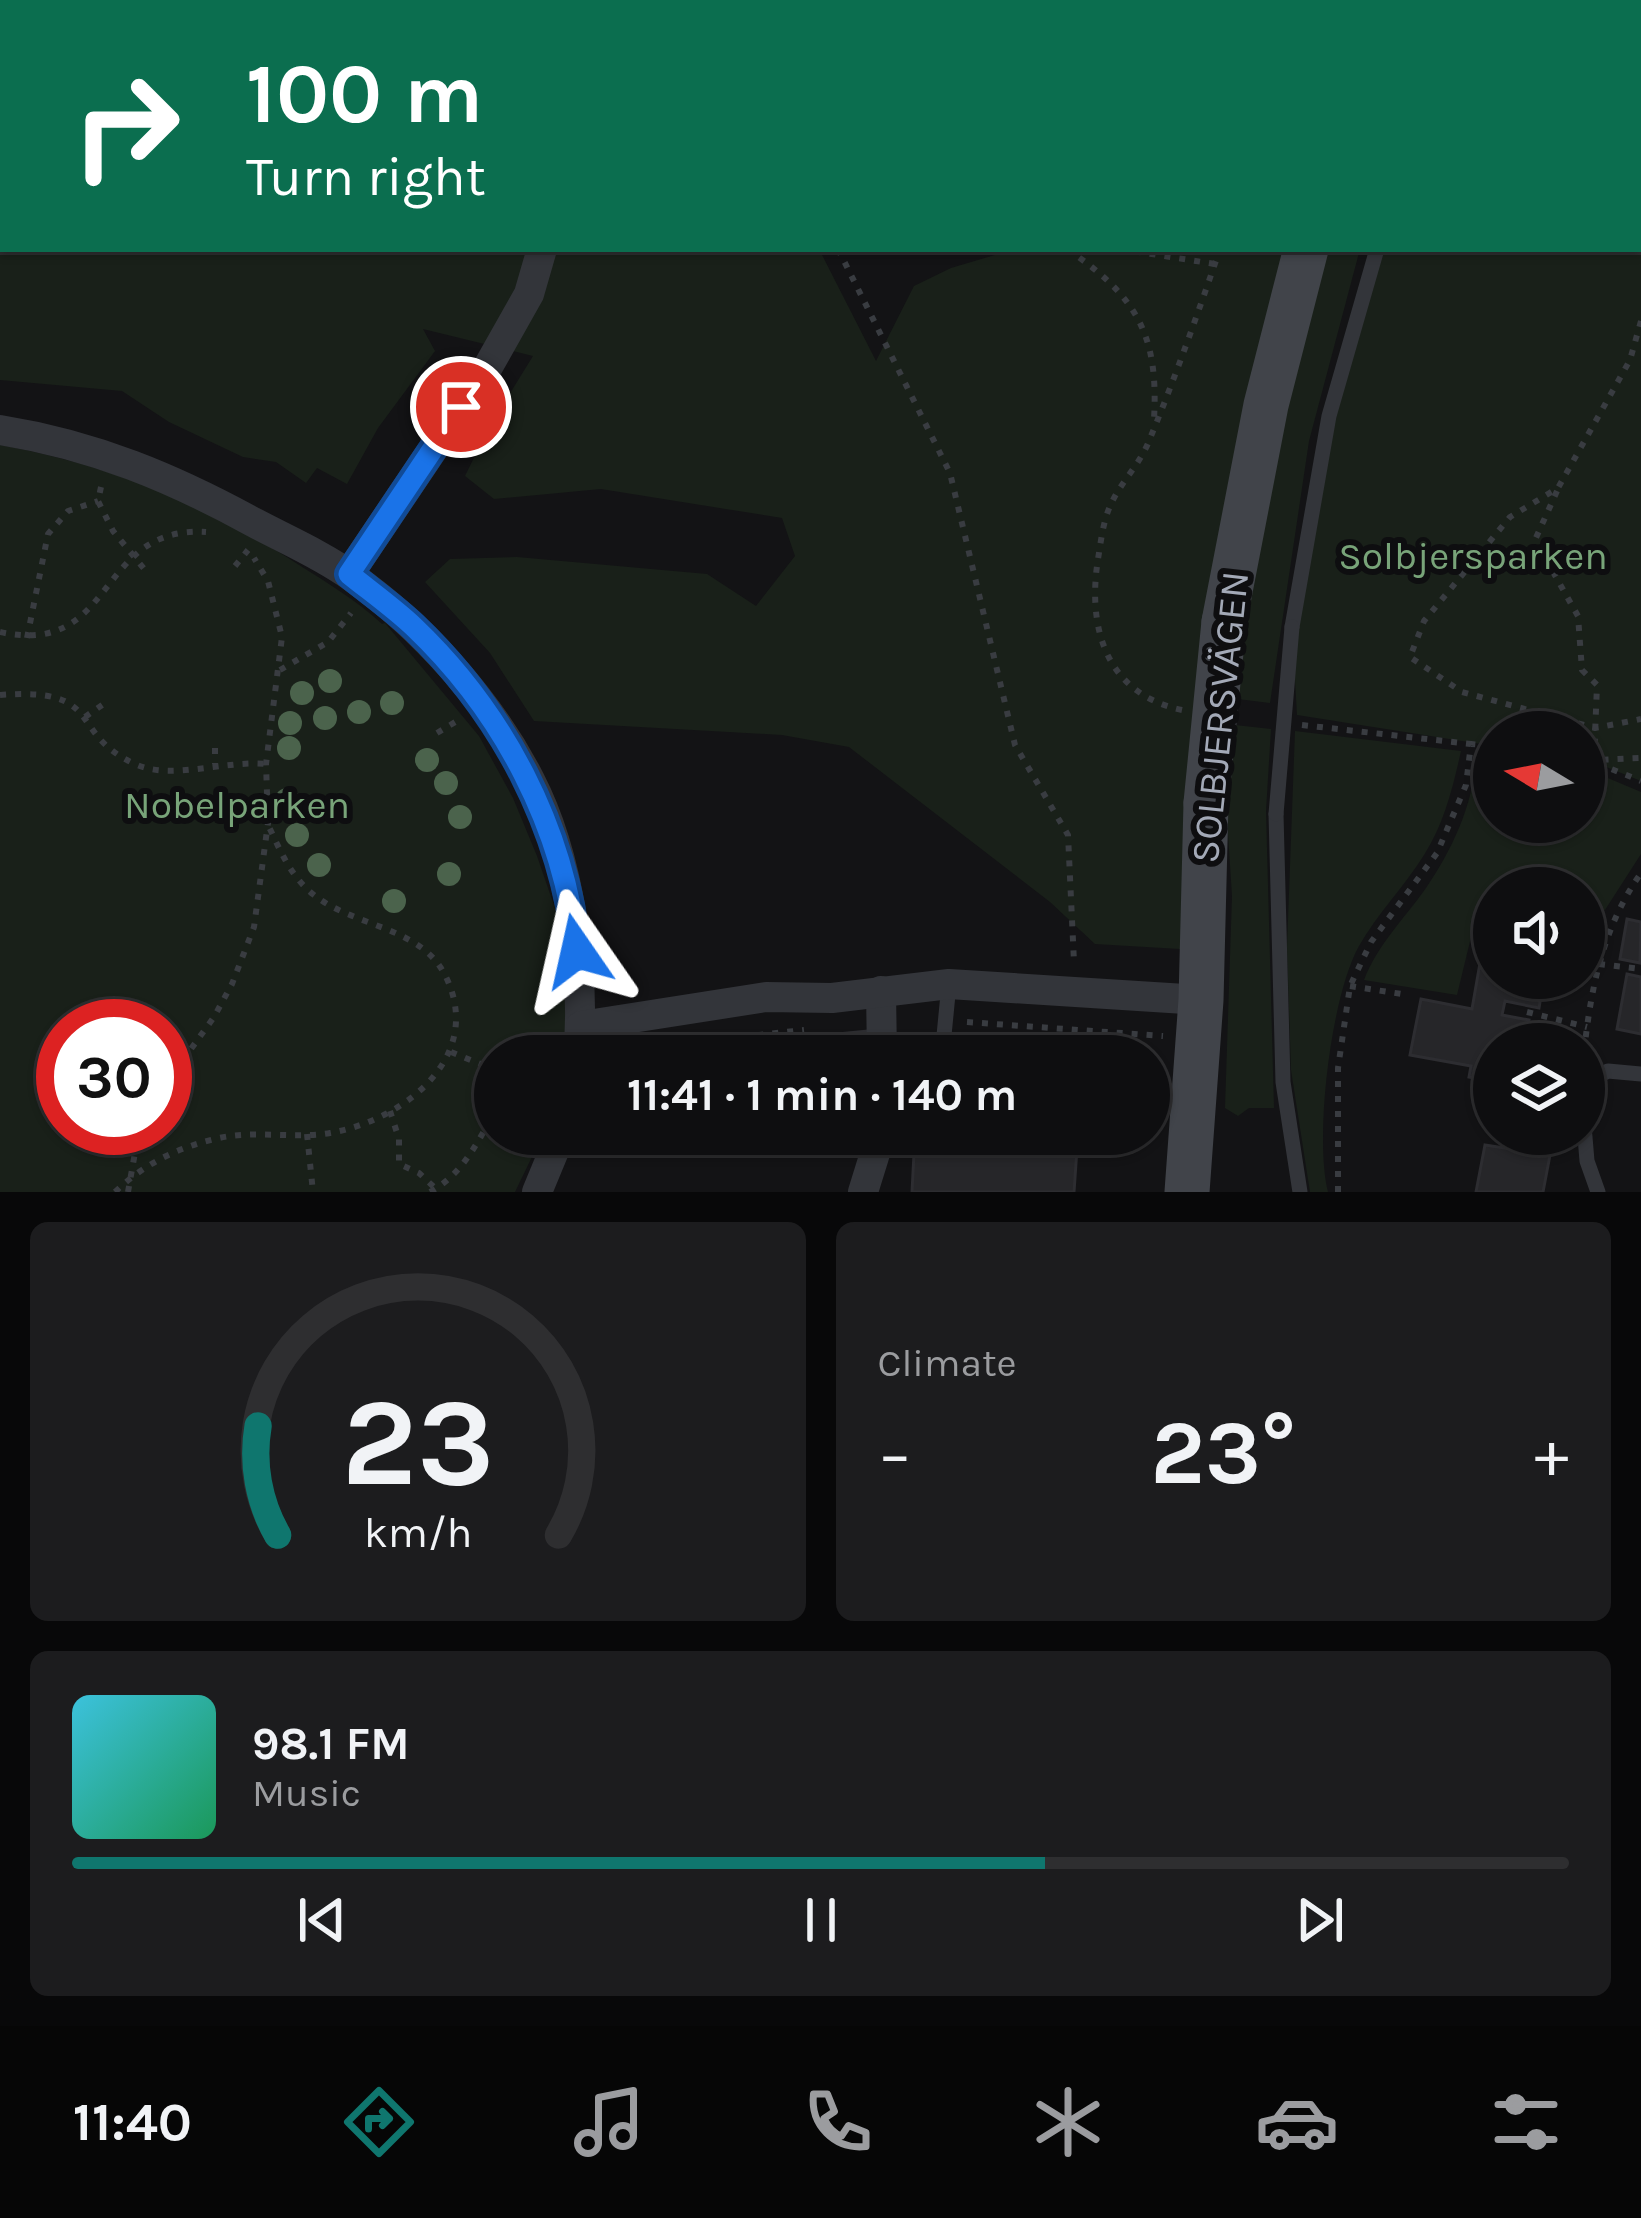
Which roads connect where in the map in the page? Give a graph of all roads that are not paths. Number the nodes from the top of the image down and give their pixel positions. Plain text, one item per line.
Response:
1 (541, 252) edge
2 (1305, 252) edge
3 (1376, 252) edge
4 (0, 430) edge
5 (358, 581) junction
6 (949, 985) junction
7 (881, 991) junction
8 (1201, 1000) junction
9 (579, 1035) edge
10 (604, 1035) edge
11 (882, 1035) edge
12 (944, 1035) edge
13 (1605, 1072) edge
14 (1641, 1074) edge
15 (552, 1155) edge
16 (874, 1155) edge
17 (1587, 1155) edge
18 (537, 1192) edge
19 (863, 1192) edge
20 (1187, 1192) edge
21 (1300, 1192) edge
22 (1598, 1192) edge

1 - 5 street
2 - 8 main road, SOLBJERSVÄGEN, bridge
3 - 21 lane, bridge
4 - 5 street
5 - 9 street
6 - 7 street
6 - 8 street
6 - 12 lane
7 - 10 street
7 - 11 street
8 - 20 main road, SOLBJERSVÄGEN
13 - 14 lane
15 - 18 street
16 - 19 street
17 - 22 lane

